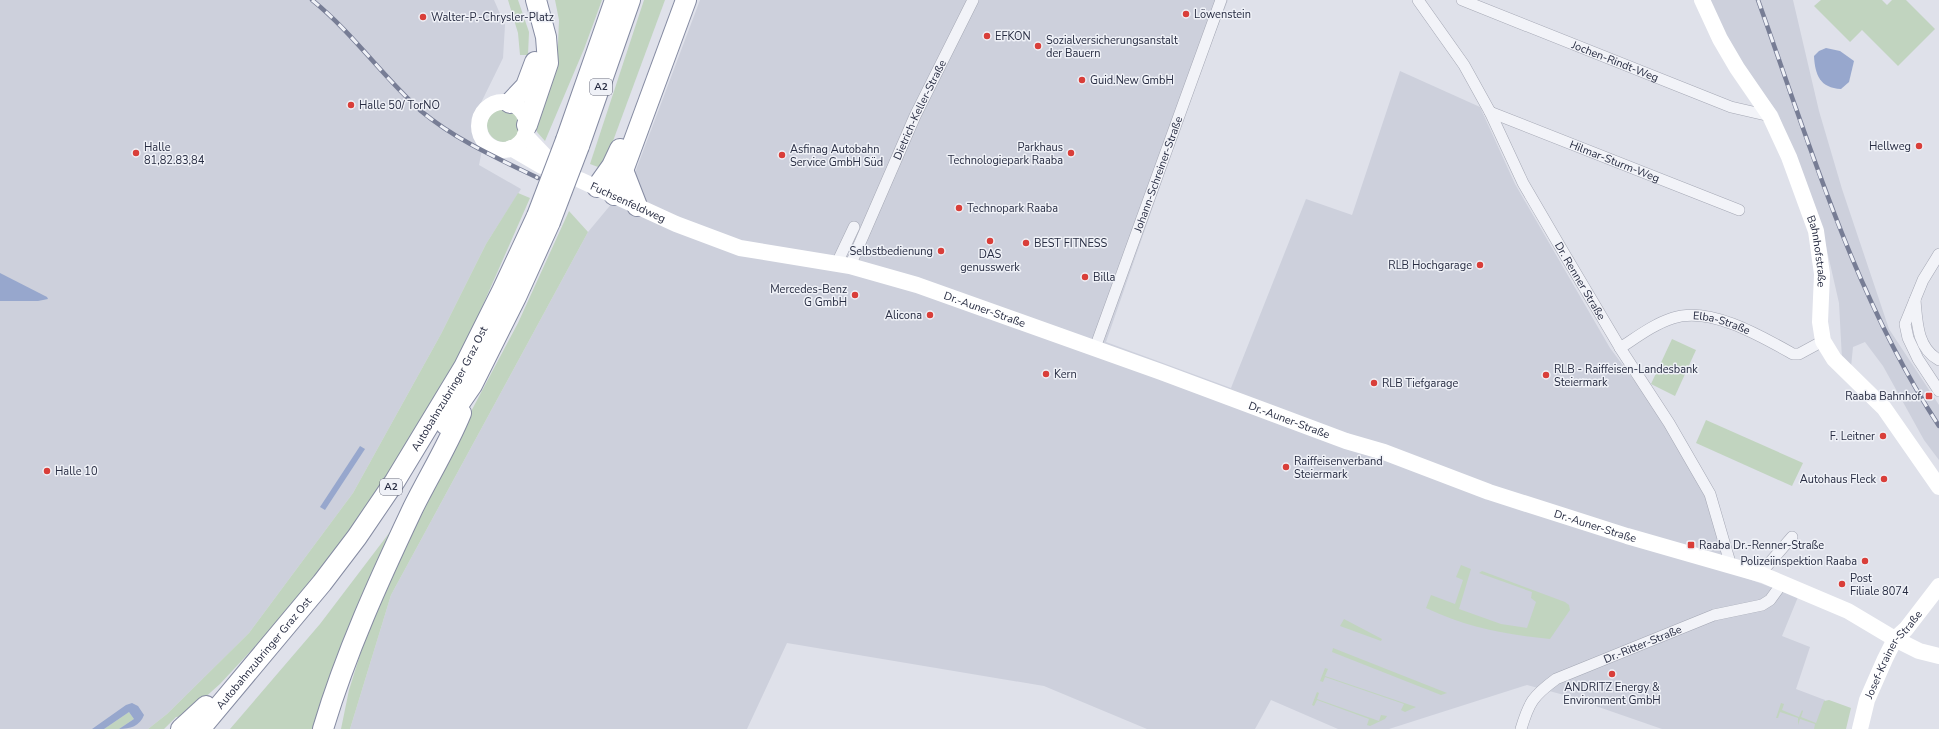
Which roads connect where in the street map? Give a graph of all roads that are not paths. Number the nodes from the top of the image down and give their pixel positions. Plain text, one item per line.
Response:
1 (524, 0) edge
2 (536, 0) edge
3 (615, 0) edge
4 (630, 0) edge
5 (674, 0) edge
6 (686, 0) edge
7 (973, 0) edge
8 (1221, 0) edge
9 (1418, 0) edge
10 (1462, 0) edge
11 (1702, 0) edge
12 (510, 103) junction
13 (1490, 112) junction
14 (1770, 116) junction
15 (526, 130) junction
16 (573, 143) junction
17 (511, 148) junction
18 (623, 170) junction
19 (597, 187) junction
20 (637, 206) junction
21 (1739, 210) dead end
22 (543, 219) junction
23 (676, 224) joint
24 (854, 227) dead end
25 (1939, 254) edge
26 (843, 264) junction
27 (1915, 298) junction
28 (1823, 341) junction
29 (1095, 348) junction
30 (1620, 348) junction
31 (1938, 359) edge
32 (1924, 369) junction
33 (472, 385) junction
34 (1939, 391) edge
35 (1939, 487) edge
36 (1792, 537) dead end
37 (1731, 566) junction
38 (1763, 575) junction
39 (1782, 582) junction
40 (1939, 586) edge
41 (1896, 639) junction
42 (1939, 656) edge
43 (347, 663) junction
44 (254, 666) junction
45 (181, 729) edge
46 (200, 729) edge
47 (216, 729) edge
48 (324, 729) edge
49 (333, 729) edge
50 (1521, 729) edge
51 (1860, 729) edge

1 - 12 highway
2 - 15 highway
3 - 16 highway, Autobahnzubringer Graz Ost / A2
4 - 16 highway, Autobahnzubringer Graz Ost / A2
5 - 19 highway
6 - 18 highway
7 - 26 street, Dietrich-Keller-Straße
8 - 29 street, Johann-Schreiner-Straße
9 - 13 street, Dr. Renner Straße
10 - 14 street, Jochen-Rindt-Weg
11 - 14 main road, Bahnhofstraße
12 - 15 main road
12 - 17 main road
13 - 21 street, Hilmar-Sturm-Weg
13 - 30 street, Dr. Renner Straße
14 - 28 main road, Bahnhofstraße
15 - 17 main road
15 - 17 main road
16 - 22 highway, Autobahnzubringer Graz Ost / A2, bridge
18 - 19 highway
18 - 20 highway
19 - 20 main road, Fuchsenfeldweg
20 - 23 main road, Fuchsenfeldweg
22 - 33 highway, Autobahnzubringer Graz Ost / A2
22 - 44 highway, Autobahnzubringer Graz Ost / A2
23 - 26 main road, Dr.-Auner-Straße
24 - 26 street
25 - 27 street
26 - 29 main road, Dr.-Auner-Straße
27 - 31 street
27 - 32 street
28 - 30 street, Elba-Straße
28 - 35 main road, Bahnhofstraße
29 - 37 main road, Dr.-Auner-Straße
30 - 37 street, Dr. Renner Straße
31 - 32 street
32 - 34 street
33 - 43 highway
33 - 47 highway, Autobahnzubringer Graz Ost / A2
36 - 38 street
37 - 38 main road, Dr.-Auner-Straße
38 - 39 main road, Dr.-Auner-Straße
39 - 41 main road, Dr.-Auner-Straße
39 - 50 street, Dr.-Ritter-Straße
40 - 41 main road, Josef-Krainer-Straße
41 - 42 main road
41 - 51 main road, Josef-Krainer-Straße
43 - 48 highway
43 - 49 highway
44 - 45 highway
44 - 46 highway, Autobahnzubringer Graz Ost / A2

